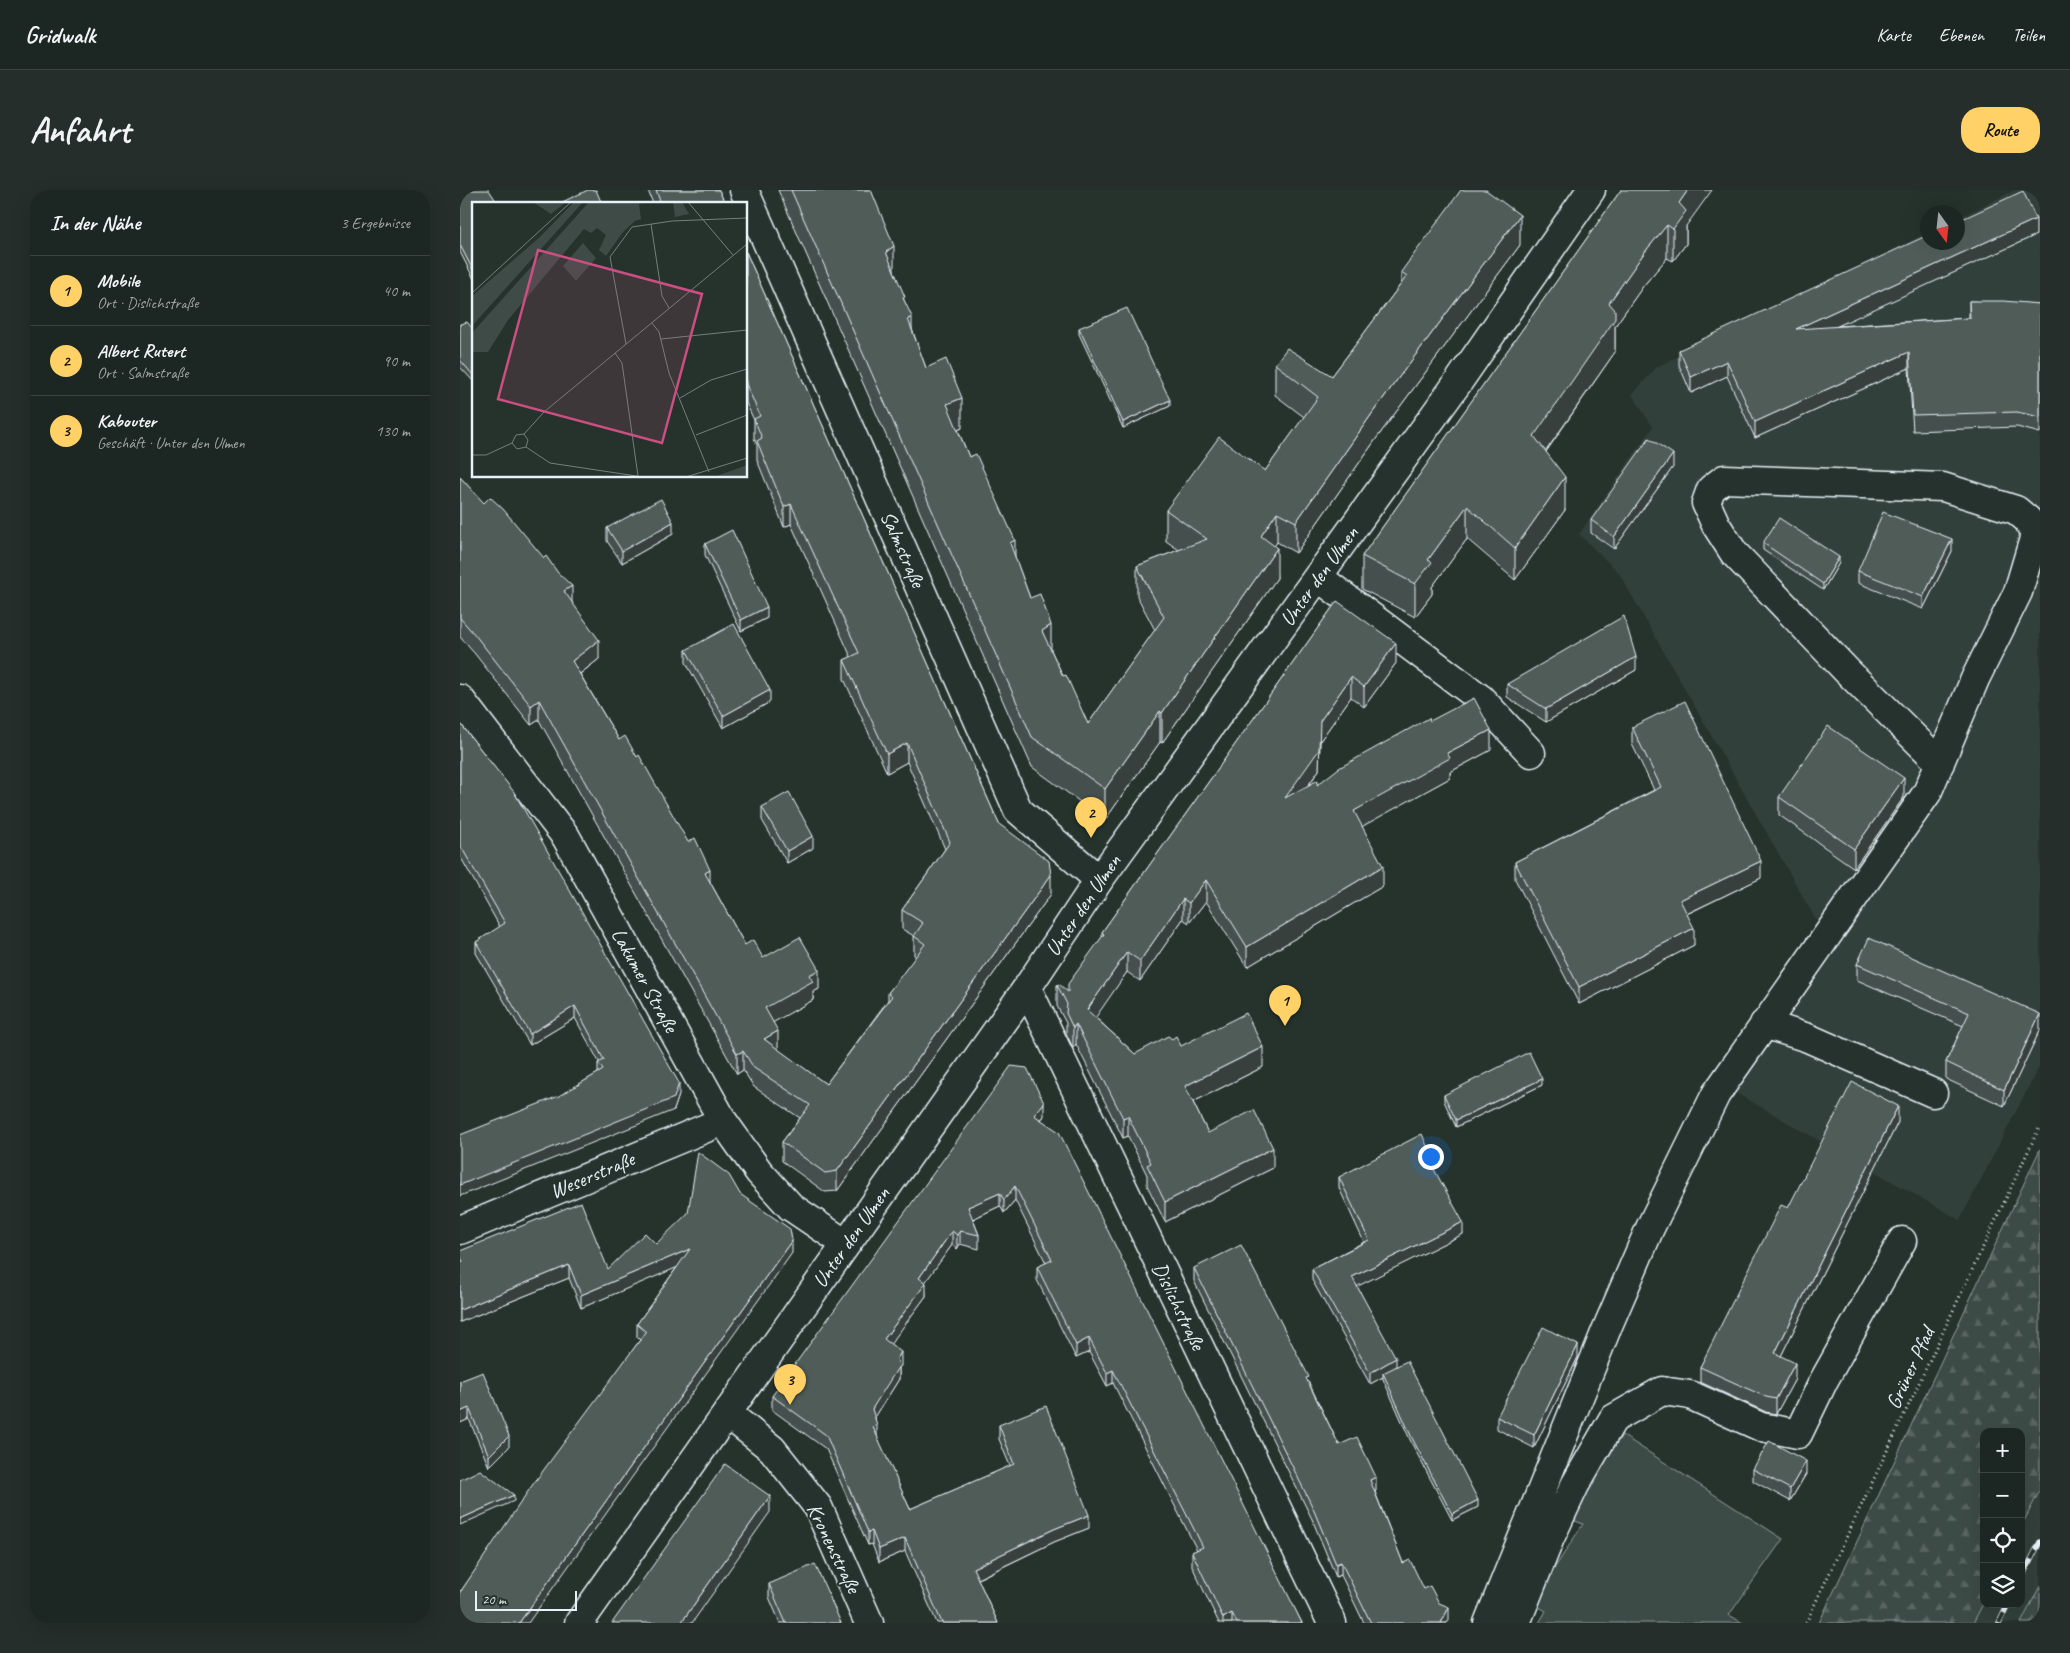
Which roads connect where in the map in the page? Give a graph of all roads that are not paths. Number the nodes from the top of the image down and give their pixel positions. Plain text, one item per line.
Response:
1 (744, 190) edge
2 (1591, 190) edge
3 (1318, 577) junction
4 (460, 699) edge
5 (1531, 753) dead end
6 (1940, 763) junction
7 (1099, 880) junction
8 (1027, 988) junction
9 (1764, 1024) junction
10 (1933, 1093) dead end
11 (723, 1120) junction
12 (460, 1230) edge
13 (1902, 1241) dead end
14 (846, 1244) junction
15 (728, 1414) junction
16 (579, 1623) edge
17 (869, 1623) edge
18 (1332, 1623) edge
19 (1488, 1623) edge
20 (1516, 1623) edge

1 - 7 street, Salmstraße
2 - 3 street, Unter den Ulmen
3 - 5 street
3 - 7 street, Unter den Ulmen
4 - 11 street, Lakumer Straße
6 - 6 street
6 - 9 street
7 - 8 street, Unter den Ulmen
8 - 14 street, Unter den Ulmen
8 - 18 street, Dislichstraße
9 - 10 street
9 - 19 street
11 - 12 street, Weserstraße
11 - 14 street, Lakumer Straße
13 - 20 street
14 - 15 street, Unter den Ulmen
15 - 16 street, Unter den Ulmen
15 - 17 street, Kronenstraße

